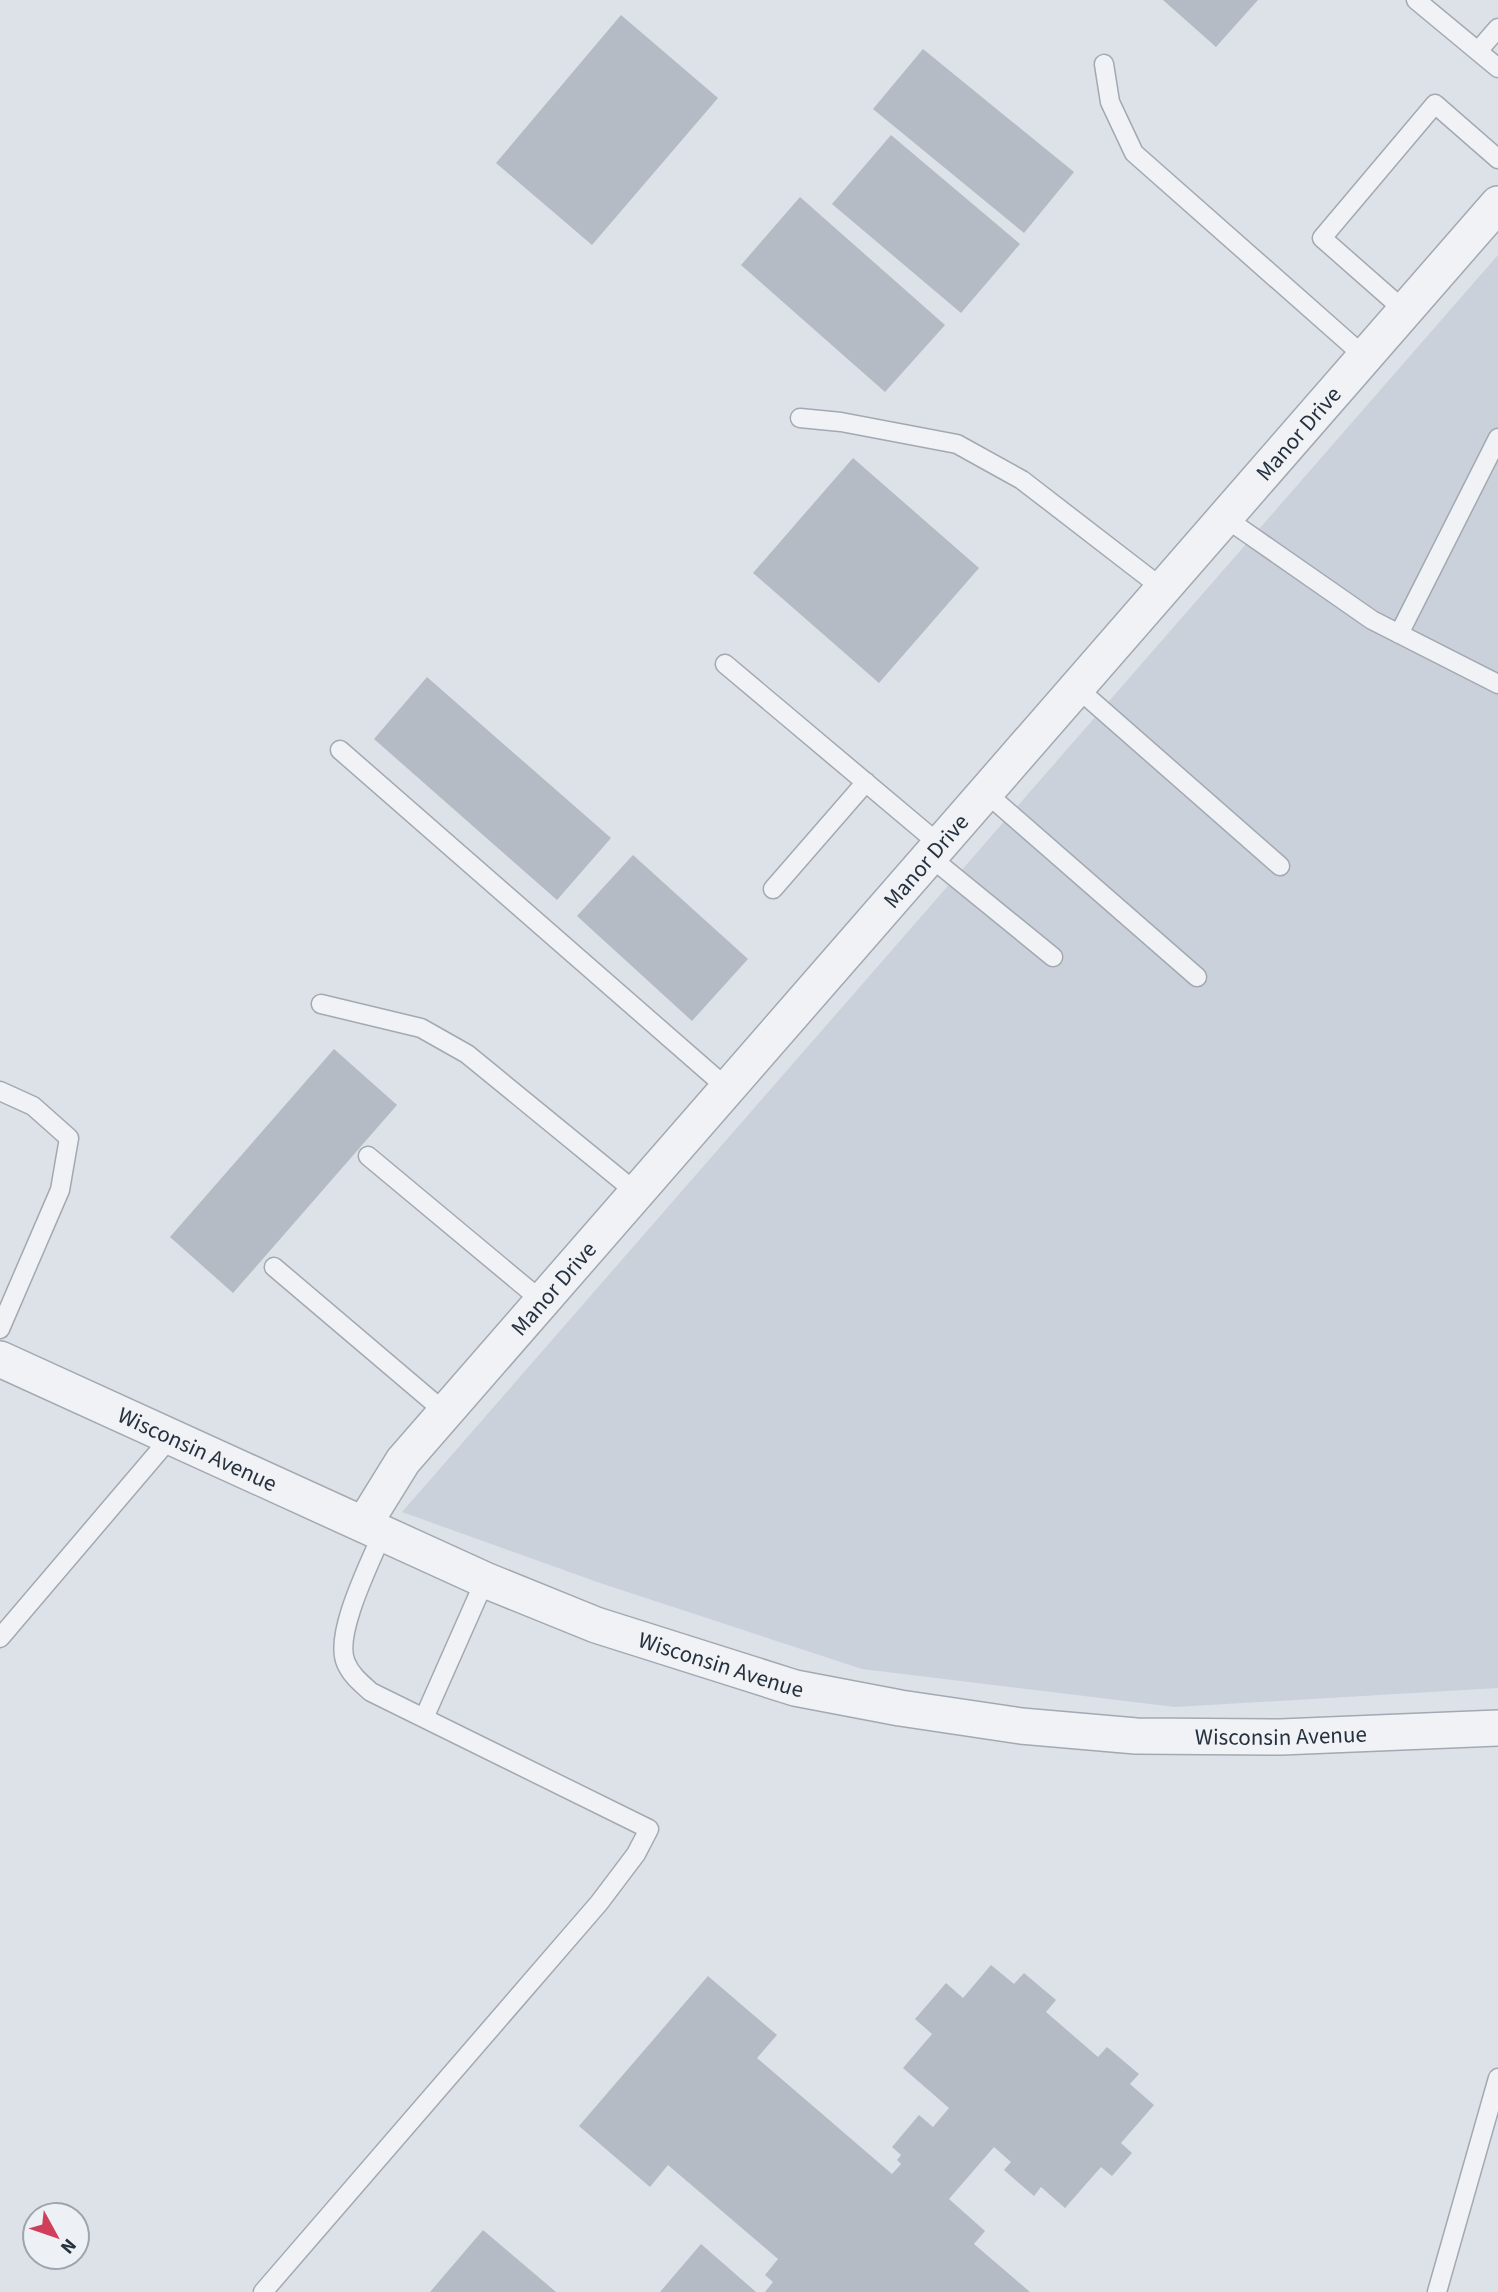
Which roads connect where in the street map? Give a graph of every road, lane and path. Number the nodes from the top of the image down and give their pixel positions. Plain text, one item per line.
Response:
1 (1416, 0) edge
2 (1498, 28) edge
3 (1478, 51) junction
4 (1104, 64) dead end
5 (1498, 68) edge
6 (1498, 159) edge
7 (1498, 205) edge
8 (1405, 311) junction
9 (1365, 357) junction
10 (800, 418) dead end
11 (1498, 438) edge
12 (1224, 517) junction
13 (1162, 588) junction
14 (1399, 634) junction
15 (724, 664) dead end
16 (1498, 684) edge
17 (1076, 687) junction
18 (340, 750) dead end
19 (866, 782) junction
20 (985, 792) junction
21 (934, 850) junction
22 (1280, 866) dead end
23 (773, 889) dead end
24 (1053, 957) dead end
25 (1197, 977) dead end
26 (321, 1004) dead end
27 (727, 1088) junction
28 (0, 1091) edge
29 (368, 1156) dead end
30 (636, 1193) junction
31 (274, 1267) dead end
32 (542, 1301) junction
33 (0, 1329) edge
34 (0, 1359) edge
35 (446, 1413) junction
36 (172, 1437) junction
37 (374, 1528) junction
38 (485, 1580) junction
39 (0, 1638) edge
40 (424, 1718) junction
41 (1498, 1728) edge
42 (1498, 2077) edge
43 (263, 2292) edge
44 (1437, 2292) edge

1 - 3 lane
2 - 3 lane
3 - 5 lane
4 - 9 lane
6 - 8 lane
7 - 8 street, Manor Drive
8 - 9 street, Manor Drive
9 - 12 street, Manor Drive
10 - 13 lane
11 - 14 lane
12 - 13 street, Manor Drive
12 - 14 lane
13 - 17 street, Manor Drive
14 - 16 lane
15 - 19 lane
17 - 20 street, Manor Drive
17 - 22 lane
18 - 27 lane
19 - 21 lane
19 - 23 lane
20 - 21 street, Manor Drive
20 - 25 lane
21 - 24 lane
21 - 27 street, Manor Drive
26 - 30 lane
27 - 30 street, Manor Drive
28 - 33 lane
29 - 32 lane
30 - 32 street, Manor Drive
31 - 35 lane
32 - 35 street, Manor Drive
34 - 36 street, Wisconsin Avenue
35 - 37 street, Manor Drive
36 - 37 street, Wisconsin Avenue
36 - 39 lane
37 - 38 street, Wisconsin Avenue
37 - 40 lane
38 - 40 lane
38 - 41 street, Wisconsin Avenue
40 - 43 lane
42 - 44 lane

